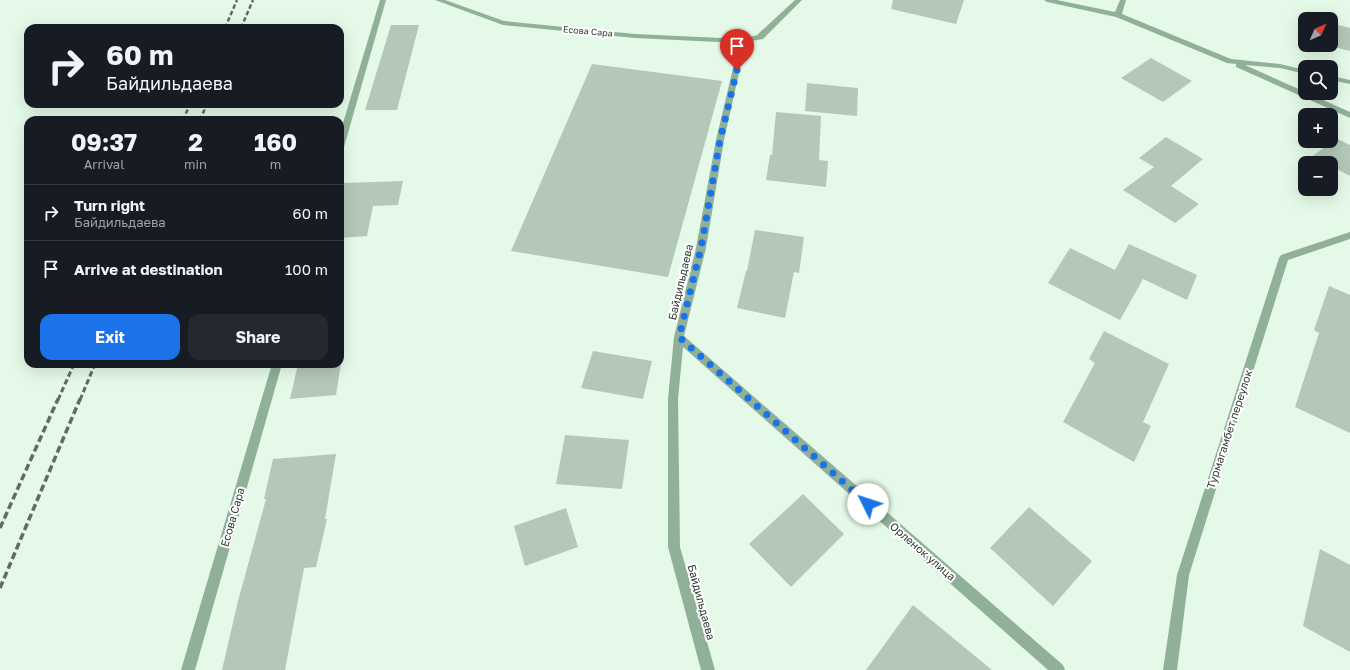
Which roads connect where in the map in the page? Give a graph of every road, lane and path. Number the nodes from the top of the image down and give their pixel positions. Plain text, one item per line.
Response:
1 (383, 0) edge
2 (438, 0) edge
3 (799, 0) edge
4 (1047, 0) edge
5 (1123, 0) edge
6 (1118, 15) junction
7 (743, 41) junction
8 (1230, 61) junction
9 (1298, 70) edge
10 (1338, 79) edge
11 (1350, 82) edge
12 (1350, 116) edge
13 (344, 133) edge
14 (1350, 235) edge
15 (679, 337) junction
16 (276, 368) edge
17 (188, 670) edge
18 (708, 670) edge
19 (1058, 670) edge
20 (1170, 670) edge

1 - 13 street
2 - 7 street, Есова Сара
3 - 7 street
4 - 6 street
5 - 6 street
6 - 8 street
7 - 15 street, Байдильдаева
8 - 9 street
8 - 12 street
10 - 11 street
14 - 20 street, Турмагамбет переулок
15 - 18 street, Байдильдаева
15 - 19 street, Орленок улица
16 - 17 street, Есова Сара

